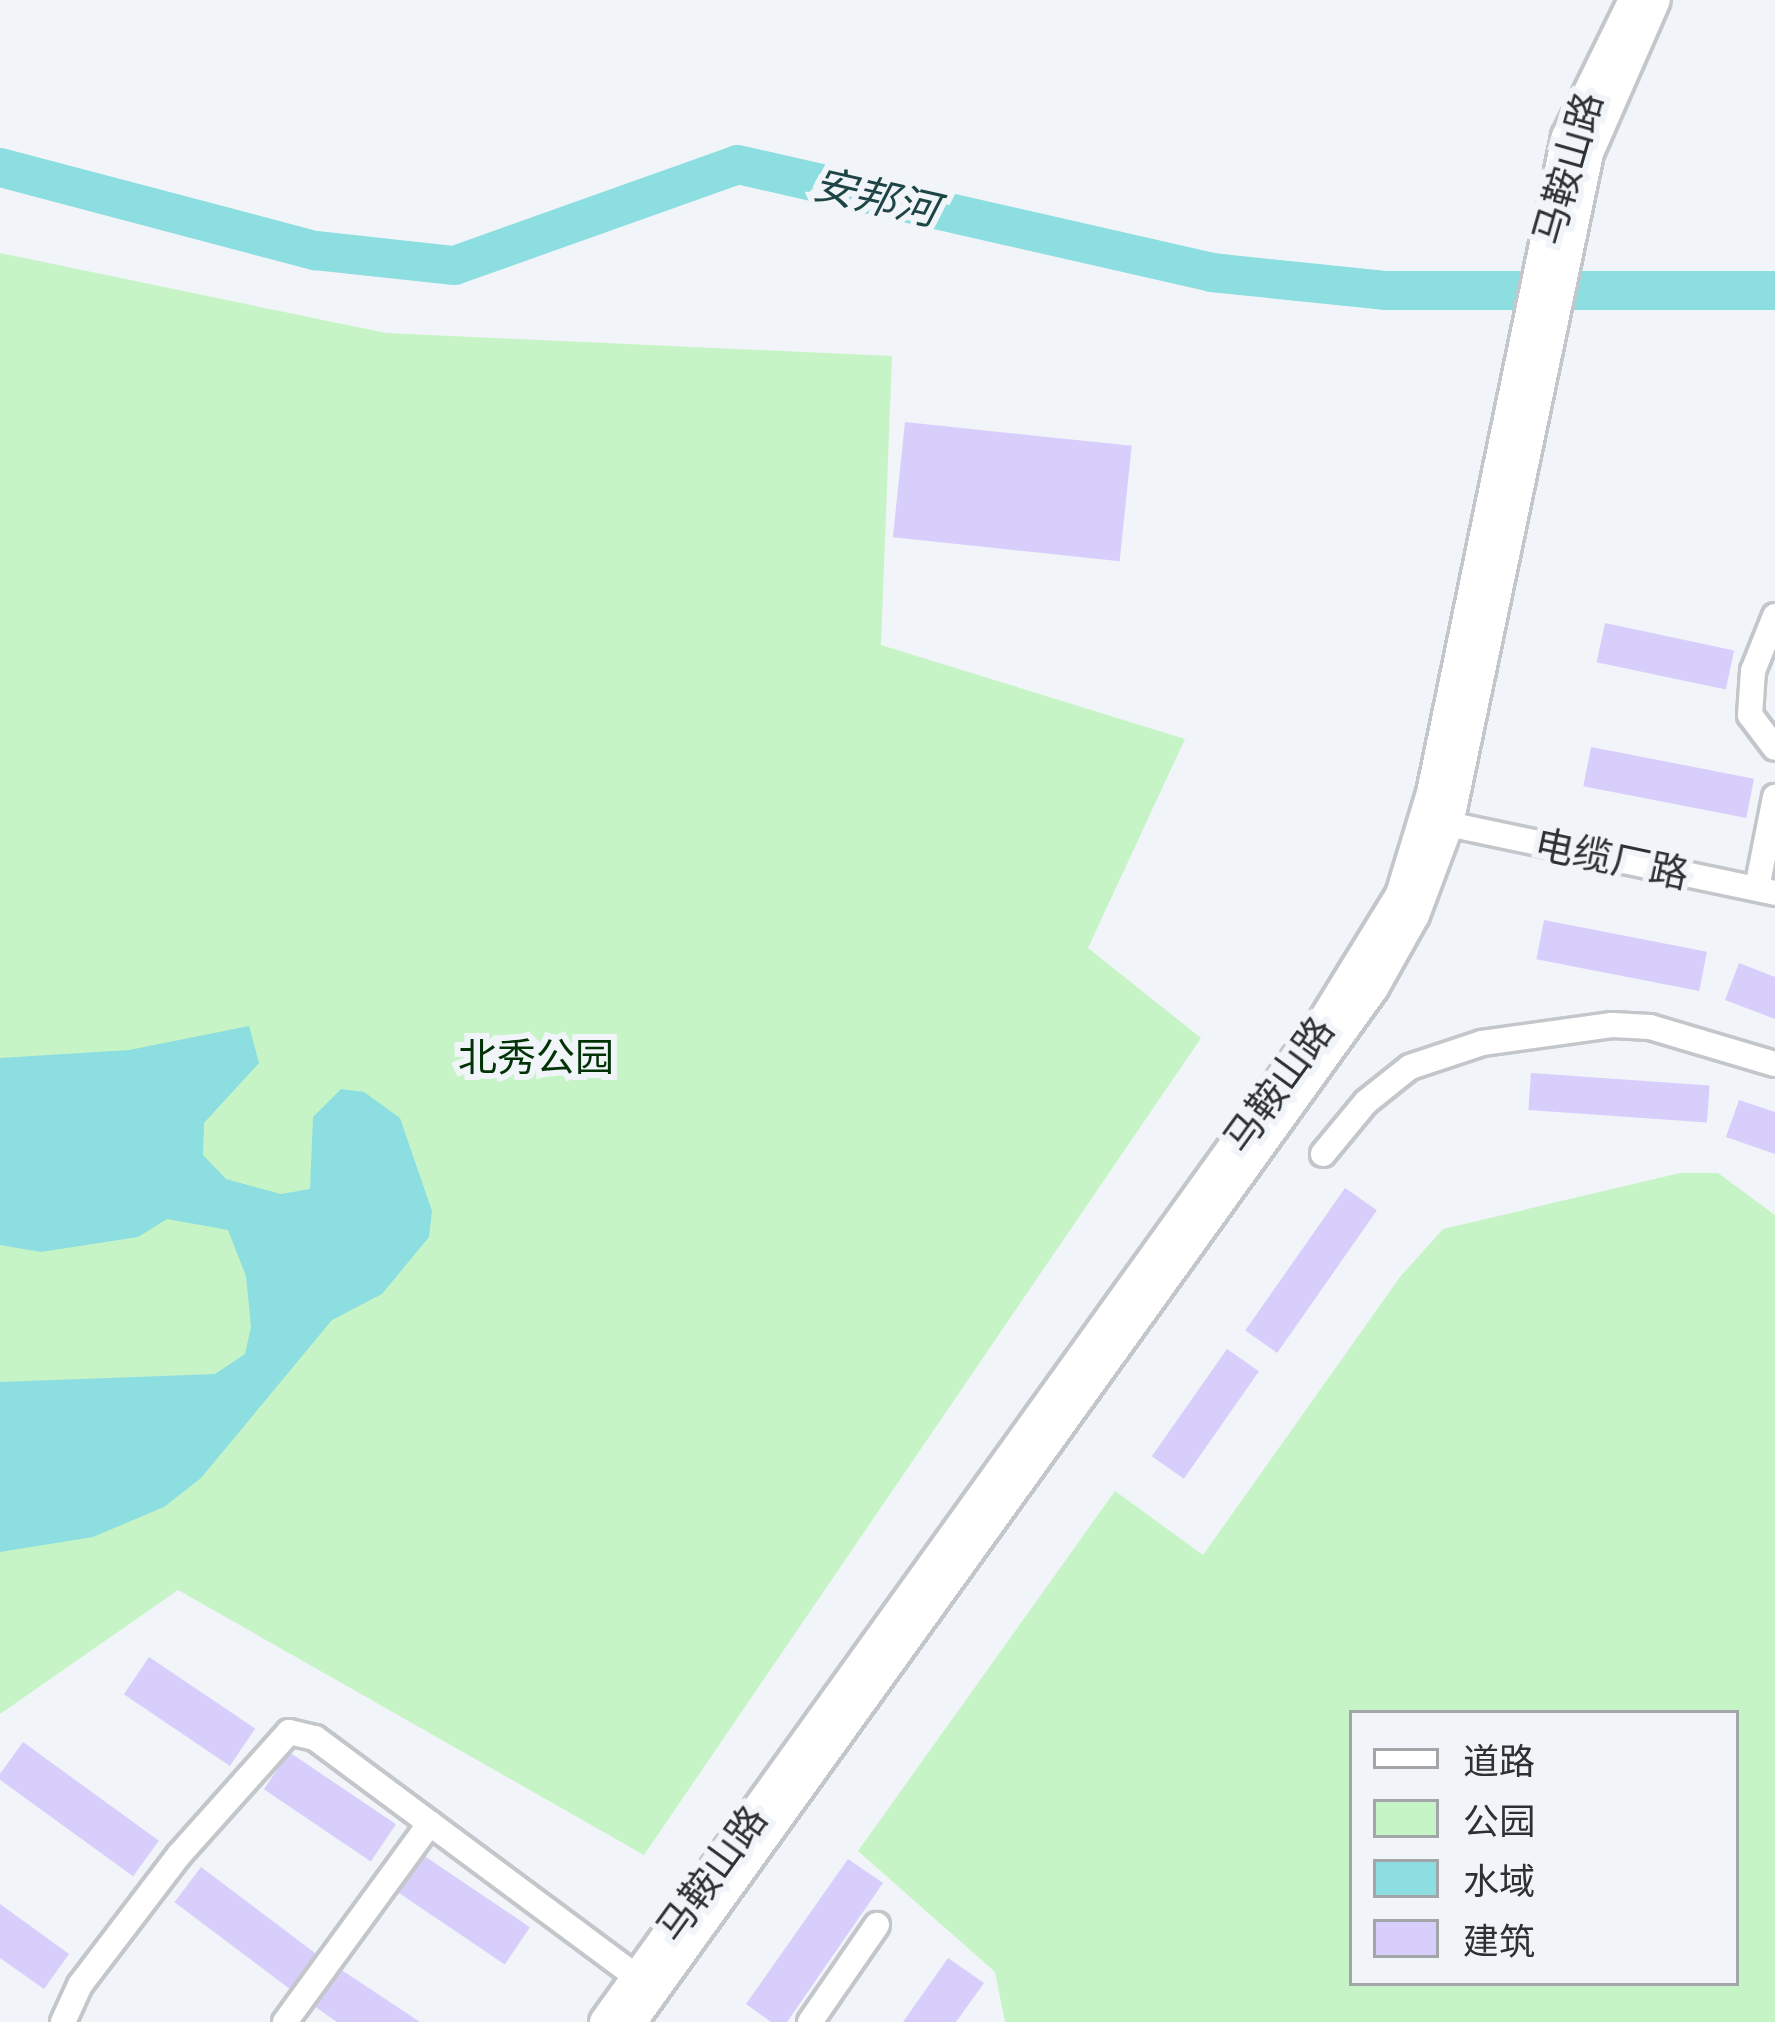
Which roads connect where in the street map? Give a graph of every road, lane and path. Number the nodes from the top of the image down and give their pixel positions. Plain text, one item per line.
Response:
1 (1644, 3) edge
2 (1506, 484) junction
3 (1775, 616) edge
4 (1775, 748) edge
5 (1775, 797) edge
6 (1448, 824) junction
7 (1766, 891) edge
8 (1775, 1064) edge
9 (1323, 1154) dead end
10 (430, 1823) junction
11 (877, 1925) dead end
12 (637, 1977) junction
13 (63, 2022) edge
14 (284, 2022) edge
15 (605, 2022) edge
16 (631, 2022) edge
17 (810, 2022) edge

1 - 2 main road, 马鞍山路
2 - 6 main road, 马鞍山路
2 - 12 main road, 马鞍山路
3 - 4 street
5 - 7 street
6 - 7 street, 电缆厂路
6 - 16 main road, 马鞍山路
8 - 9 street
10 - 12 street
10 - 13 street
10 - 14 street
11 - 17 street
12 - 15 main road, 马鞍山路

